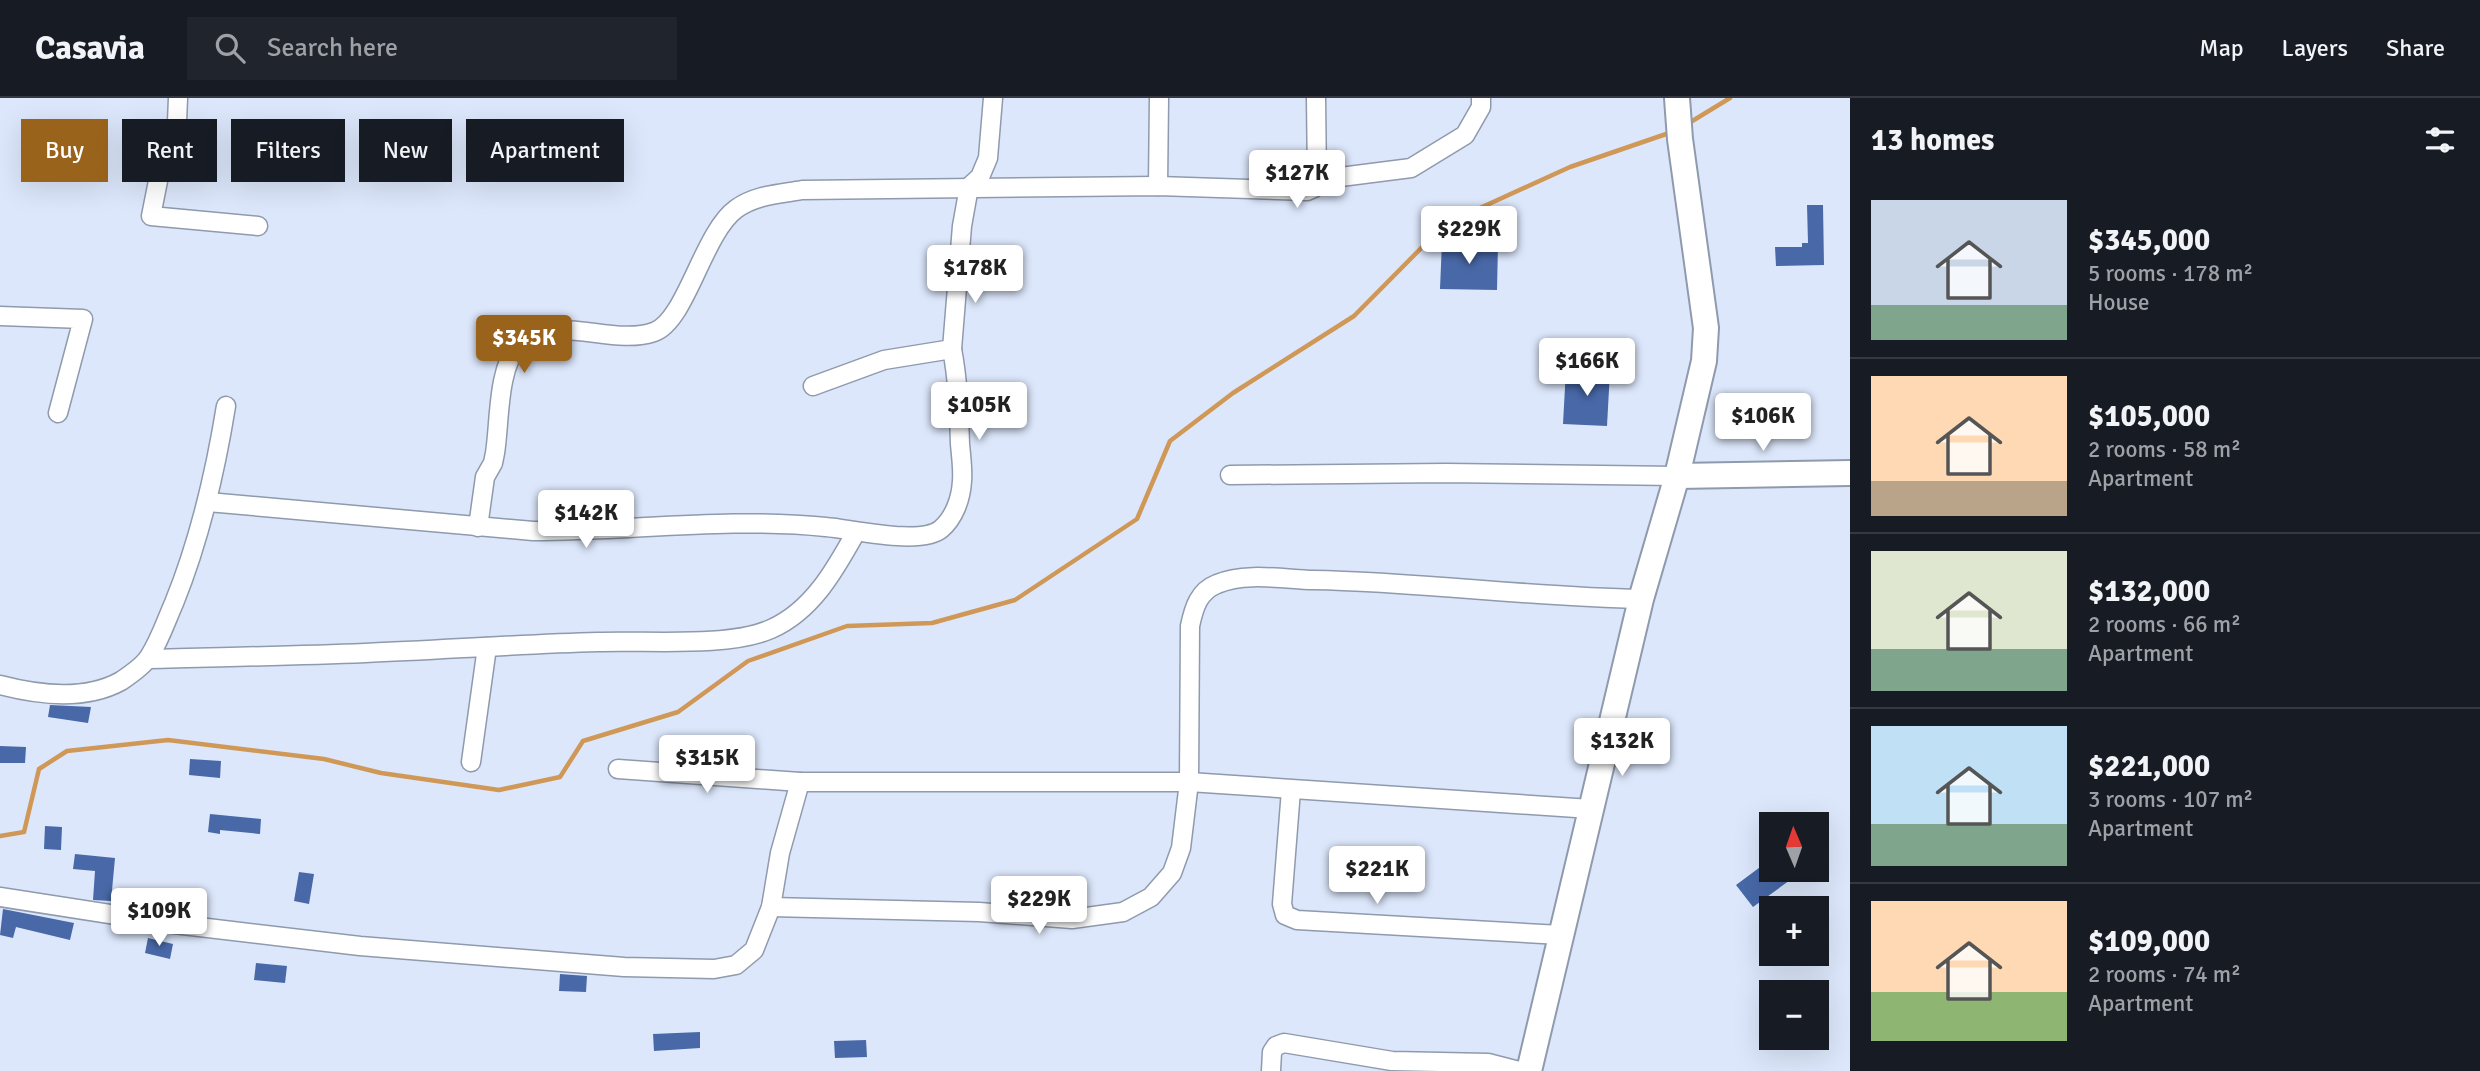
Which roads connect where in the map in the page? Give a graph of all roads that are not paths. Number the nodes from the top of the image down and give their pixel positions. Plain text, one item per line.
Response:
1 (178, 98) edge
2 (993, 98) edge
3 (1159, 98) edge
4 (1316, 98) edge
5 (1481, 98) edge
6 (1677, 104) edge
7 (1317, 180) junction
8 (1158, 186) junction
9 (969, 187) junction
10 (258, 226) dead end
11 (0, 316) edge
12 (952, 349) junction
13 (813, 386) dead end
14 (226, 406) dead end
15 (58, 413) dead end
16 (1850, 472) edge
17 (1230, 475) dead end
18 (1677, 476) junction
19 (208, 502) junction
20 (478, 527) junction
21 (856, 532) junction
22 (1641, 599) junction
23 (487, 647) junction
24 (148, 659) junction
25 (0, 685) edge
26 (471, 762) dead end
27 (618, 769) dead end
28 (800, 782) junction
29 (1189, 782) junction
30 (1291, 790) junction
31 (1591, 810) junction
32 (0, 897) edge
33 (772, 907) junction
34 (1561, 935) junction
35 (1271, 1071) edge
36 (1519, 1071) edge
37 (1529, 1071) edge

1 - 10 street
2 - 9 street
3 - 8 street
4 - 7 street
5 - 7 street
6 - 18 street
7 - 8 street
8 - 9 street
9 - 12 street
9 - 20 street
11 - 15 street
12 - 13 street
12 - 21 street
14 - 19 street
16 - 18 street
17 - 18 street
18 - 22 street
19 - 20 street
19 - 24 street
20 - 21 street
21 - 23 street
22 - 29 street
22 - 31 street
23 - 24 street
23 - 26 street
24 - 25 street
27 - 28 street
28 - 29 street
28 - 33 street
29 - 30 street
29 - 33 street
30 - 31 street
30 - 34 street
31 - 34 street
32 - 33 street
34 - 37 street
35 - 36 street

